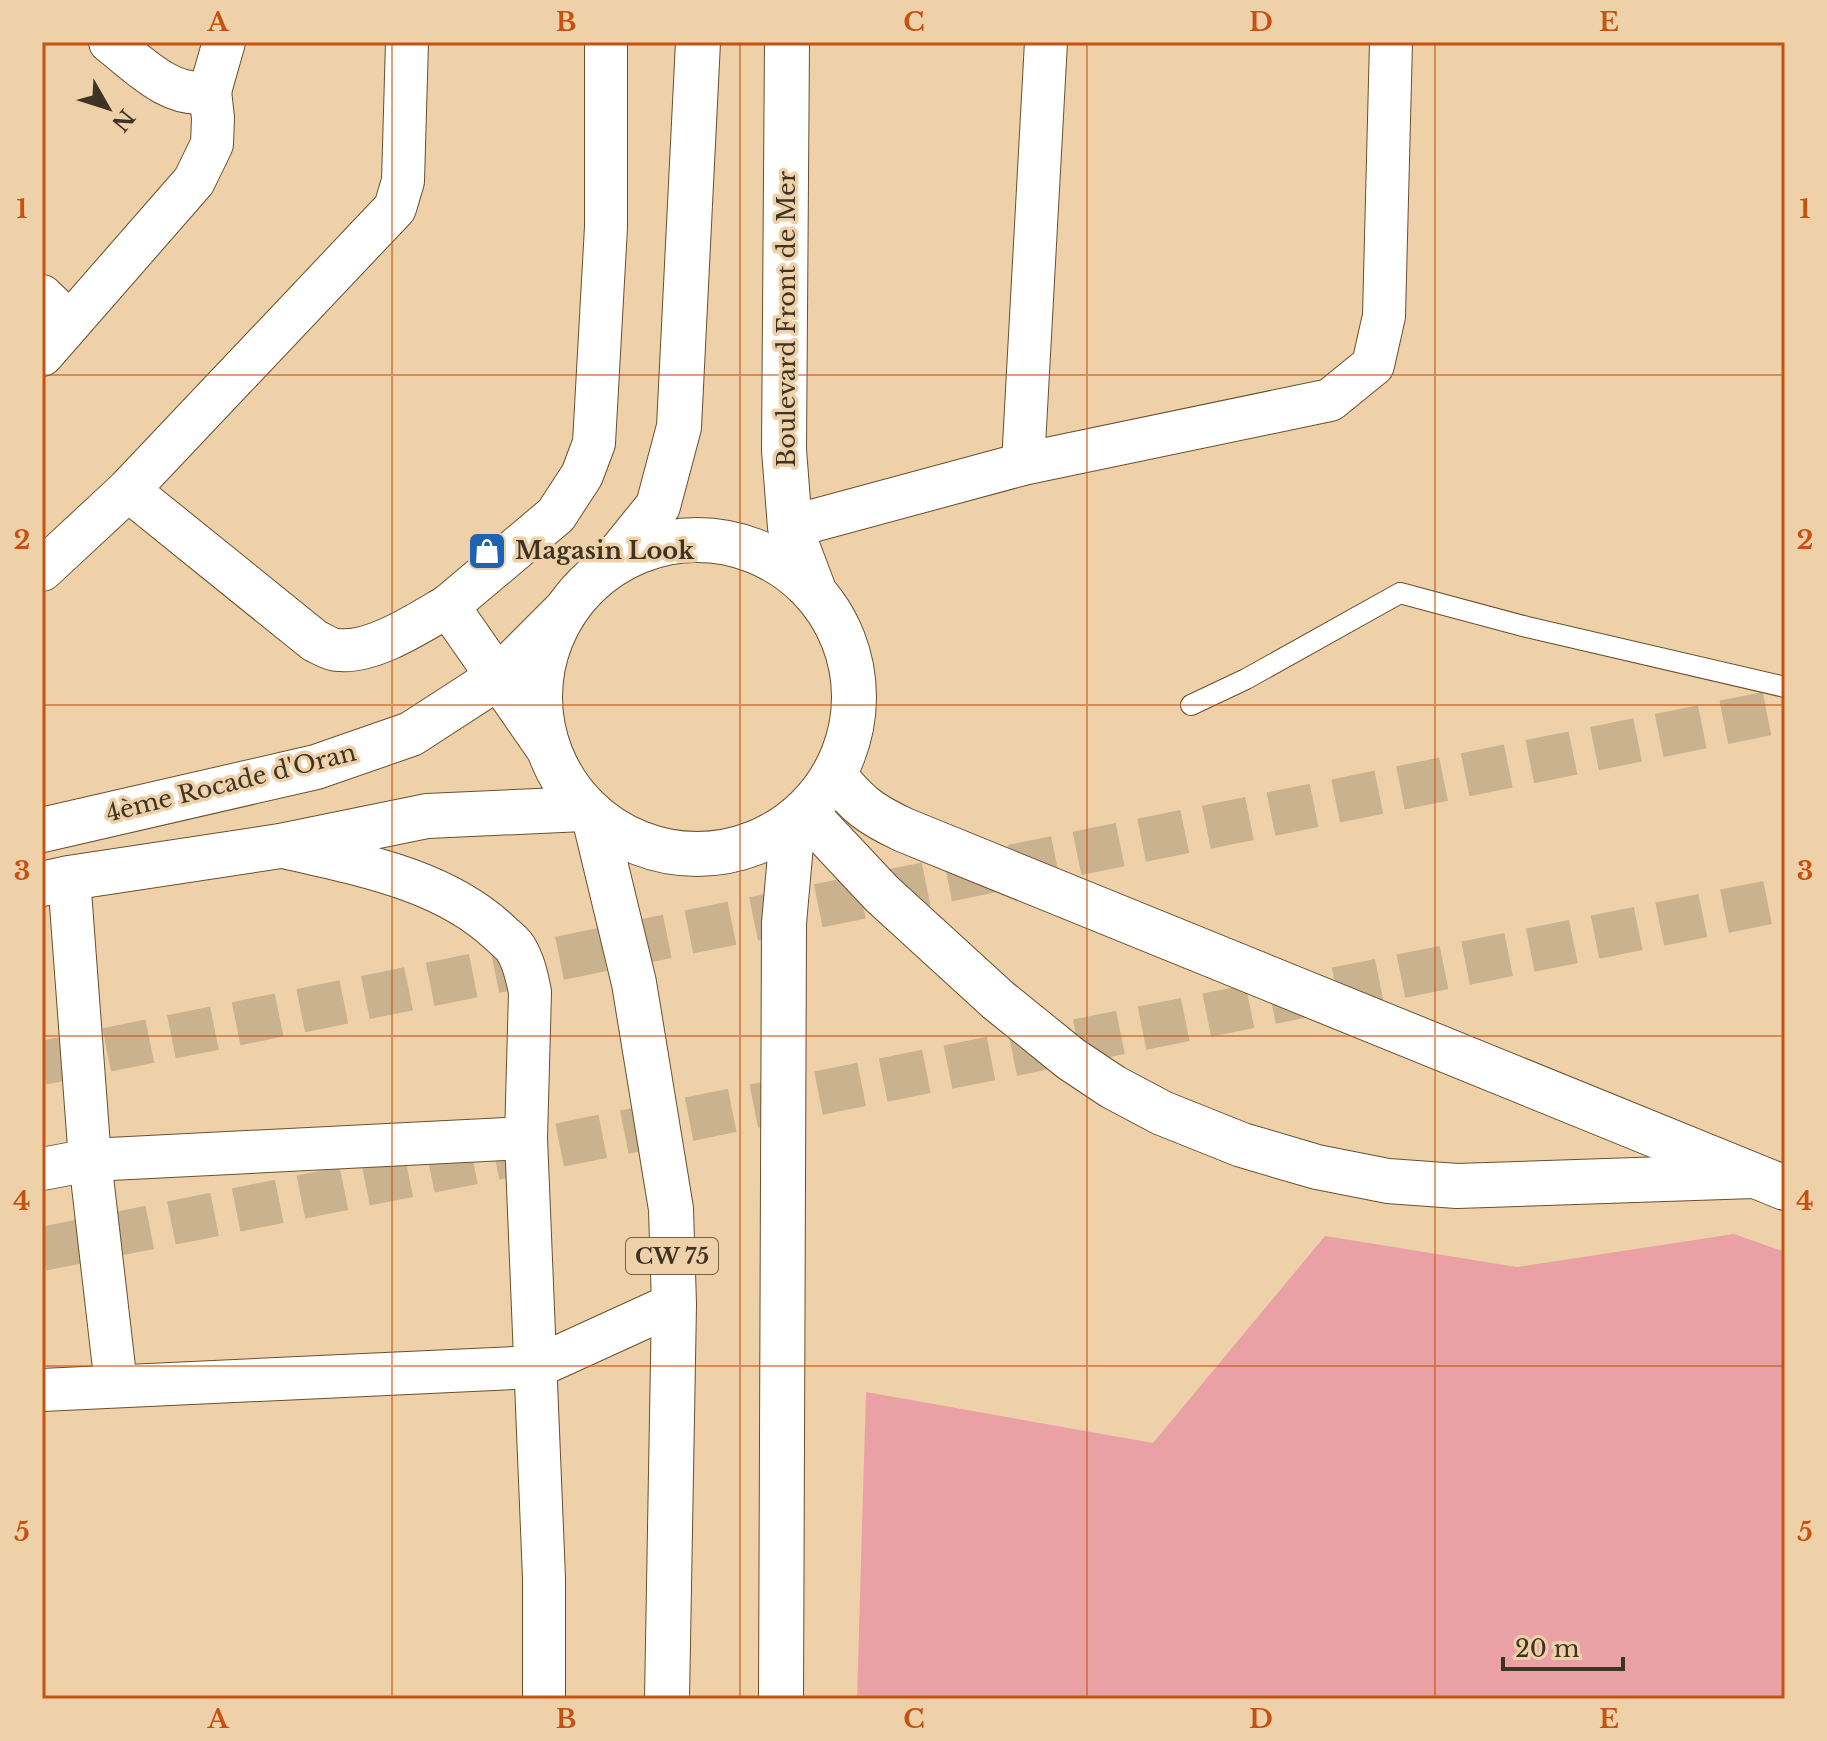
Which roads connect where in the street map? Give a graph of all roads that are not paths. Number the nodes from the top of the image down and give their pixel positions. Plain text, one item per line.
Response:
1 (110, 42) edge
2 (224, 42) edge
3 (407, 42) edge
4 (606, 42) edge
5 (698, 42) edge
6 (787, 42) edge
7 (1046, 42) edge
8 (1391, 42) edge
9 (210, 91) junction
10 (56, 309) edge
11 (42, 355) edge
12 (1023, 464) junction
13 (128, 490) junction
14 (790, 527) junction
15 (607, 569) junction
16 (42, 570) edge
17 (814, 591) junction
18 (448, 606) junction
19 (566, 610) junction
20 (499, 677) junction
21 (1785, 687) edge
22 (1191, 705) dead end
23 (551, 754) junction
24 (834, 775) junction
25 (589, 815) junction
26 (799, 817) junction
27 (42, 830) edge
28 (280, 846) junction
29 (55, 881) edge
30 (526, 1138) junction
31 (90, 1160) junction
32 (42, 1169) edge
33 (1769, 1182) edge
34 (674, 1304) junction
35 (536, 1367) junction
36 (116, 1385) junction
37 (42, 1390) edge
38 (544, 1699) edge
39 (667, 1699) edge
40 (781, 1699) edge

1 - 9 street
2 - 9 street
3 - 13 street
4 - 18 street
5 - 15 main road
6 - 14 main road, Boulevard Front de Mer
7 - 12 street
8 - 12 street
9 - 10 street
10 - 11 street
12 - 14 street
13 - 16 street
13 - 18 street
14 - 17 main road, Boulevard Front de Mer
15 - 17 main road
15 - 19 main road, 4ème Rocade d'Oran
17 - 24 main road
18 - 20 street
19 - 20 main road, 4ème Rocade d'Oran
19 - 23 main road
20 - 23 street
20 - 27 main road, 4ème Rocade d'Oran
21 - 22 lane
23 - 25 main road
24 - 26 main road
24 - 33 main road
25 - 26 main road
25 - 28 main road
25 - 34 main road, CW 75
26 - 33 main road
26 - 40 main road
28 - 29 main road
28 - 30 street
29 - 31 street
30 - 31 street
30 - 35 street
31 - 32 street
31 - 36 street
34 - 35 street
34 - 39 main road, CW 75
35 - 36 street
35 - 38 street
36 - 37 street

